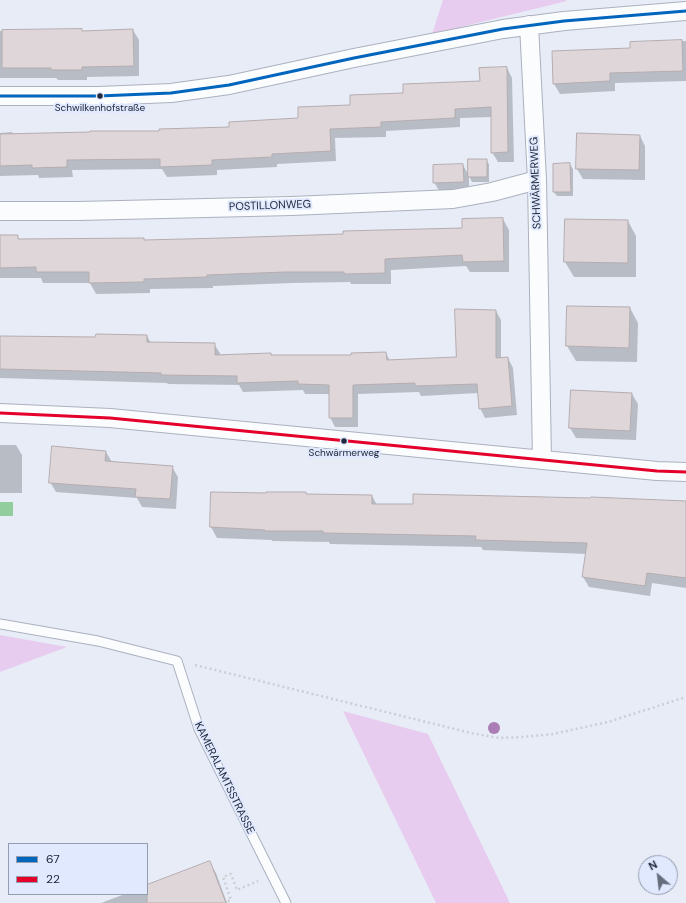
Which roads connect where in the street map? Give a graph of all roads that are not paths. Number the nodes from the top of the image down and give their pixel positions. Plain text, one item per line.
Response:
1 (686, 11) edge
2 (529, 25) junction
3 (0, 96) edge
4 (537, 180) junction
5 (0, 210) edge
6 (0, 413) edge
7 (542, 460) junction
8 (686, 472) edge
9 (0, 624) edge
10 (286, 903) edge

1 - 2 street
2 - 3 street
2 - 4 street, SCHWÄRMERWEG
4 - 5 street, POSTILLONWEG
4 - 7 street, SCHWÄRMERWEG
6 - 7 street
7 - 8 street
9 - 10 lane, KAMERALAMTSSTRASSE

